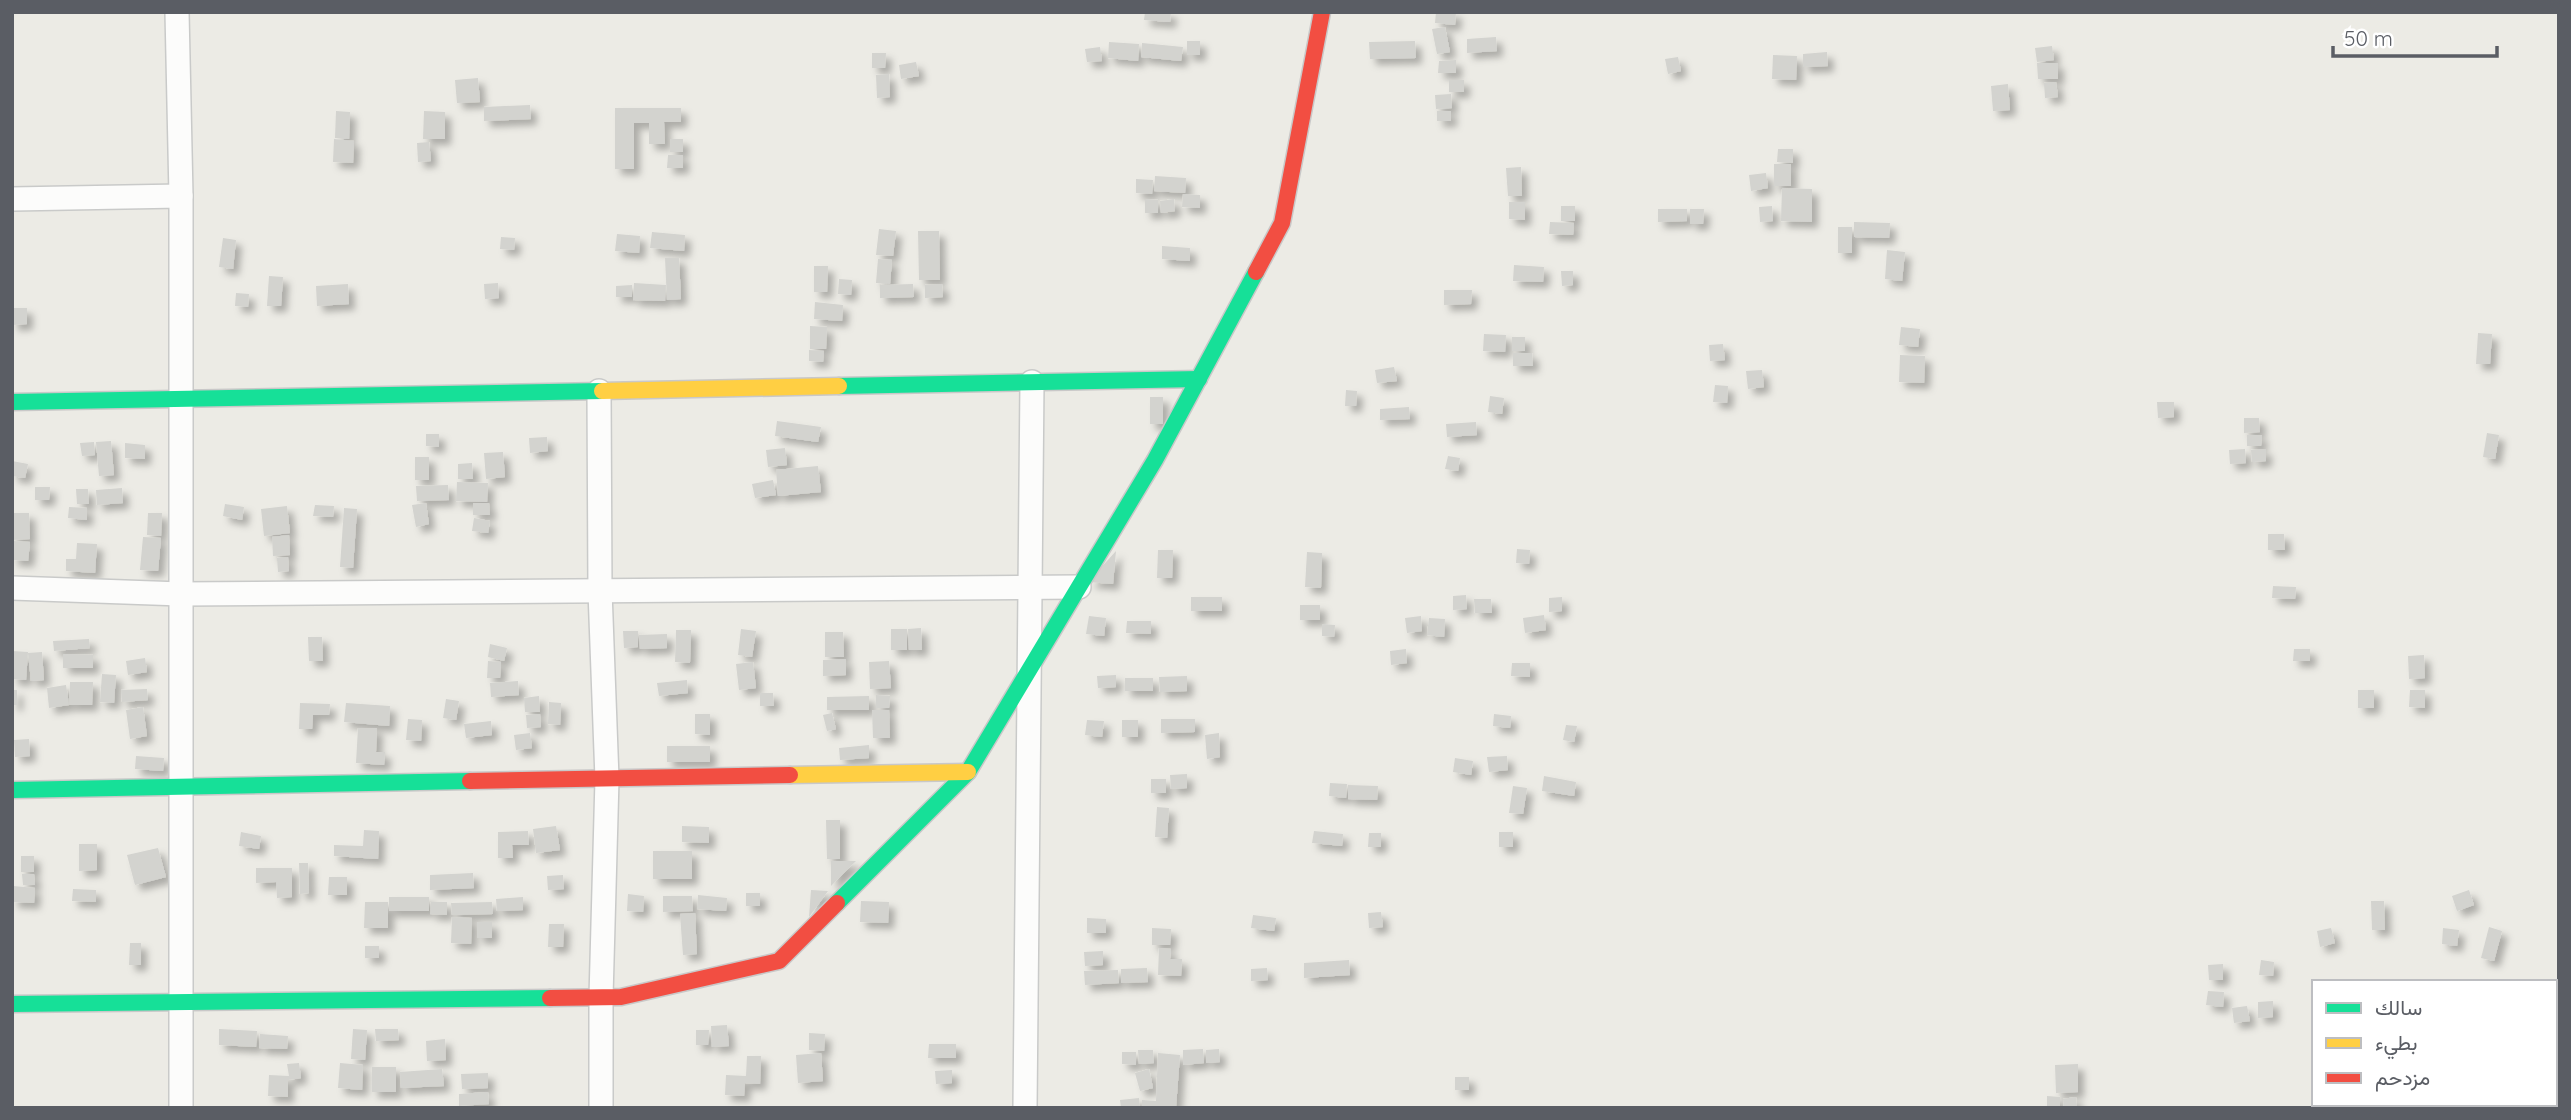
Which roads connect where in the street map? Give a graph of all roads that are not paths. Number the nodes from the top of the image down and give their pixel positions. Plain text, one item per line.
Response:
1 (177, 12) edge
2 (1322, 12) edge
3 (181, 195) junction
4 (12, 199) edge
5 (1199, 379) junction
6 (1032, 382) junction
7 (599, 391) junction
8 (181, 400) junction
9 (12, 402) edge
10 (1030, 587) junction
11 (1079, 587) junction
12 (12, 588) edge
13 (600, 591) junction
14 (181, 594) junction
15 (1030, 669) junction
16 (968, 772) junction
17 (607, 779) junction
18 (180, 786) junction
19 (12, 790) edge
20 (601, 997) junction
21 (181, 1002) junction
22 (12, 1003) edge
23 (181, 1108) edge
24 (601, 1108) edge
25 (1025, 1108) edge

1 - 3 street
2 - 5 street
3 - 4 street
3 - 8 street
5 - 6 street
5 - 11 street
6 - 7 street
6 - 10 street
7 - 8 street
7 - 13 street
8 - 9 street
8 - 14 street
10 - 11 street
10 - 13 street
10 - 15 street
11 - 15 street
12 - 14 street
13 - 14 street
13 - 17 street
14 - 18 street
15 - 16 street
15 - 25 street
16 - 17 street
16 - 20 street
17 - 18 street
17 - 20 street
18 - 19 street
18 - 21 street
20 - 21 street
20 - 24 street
21 - 22 street
21 - 23 street

